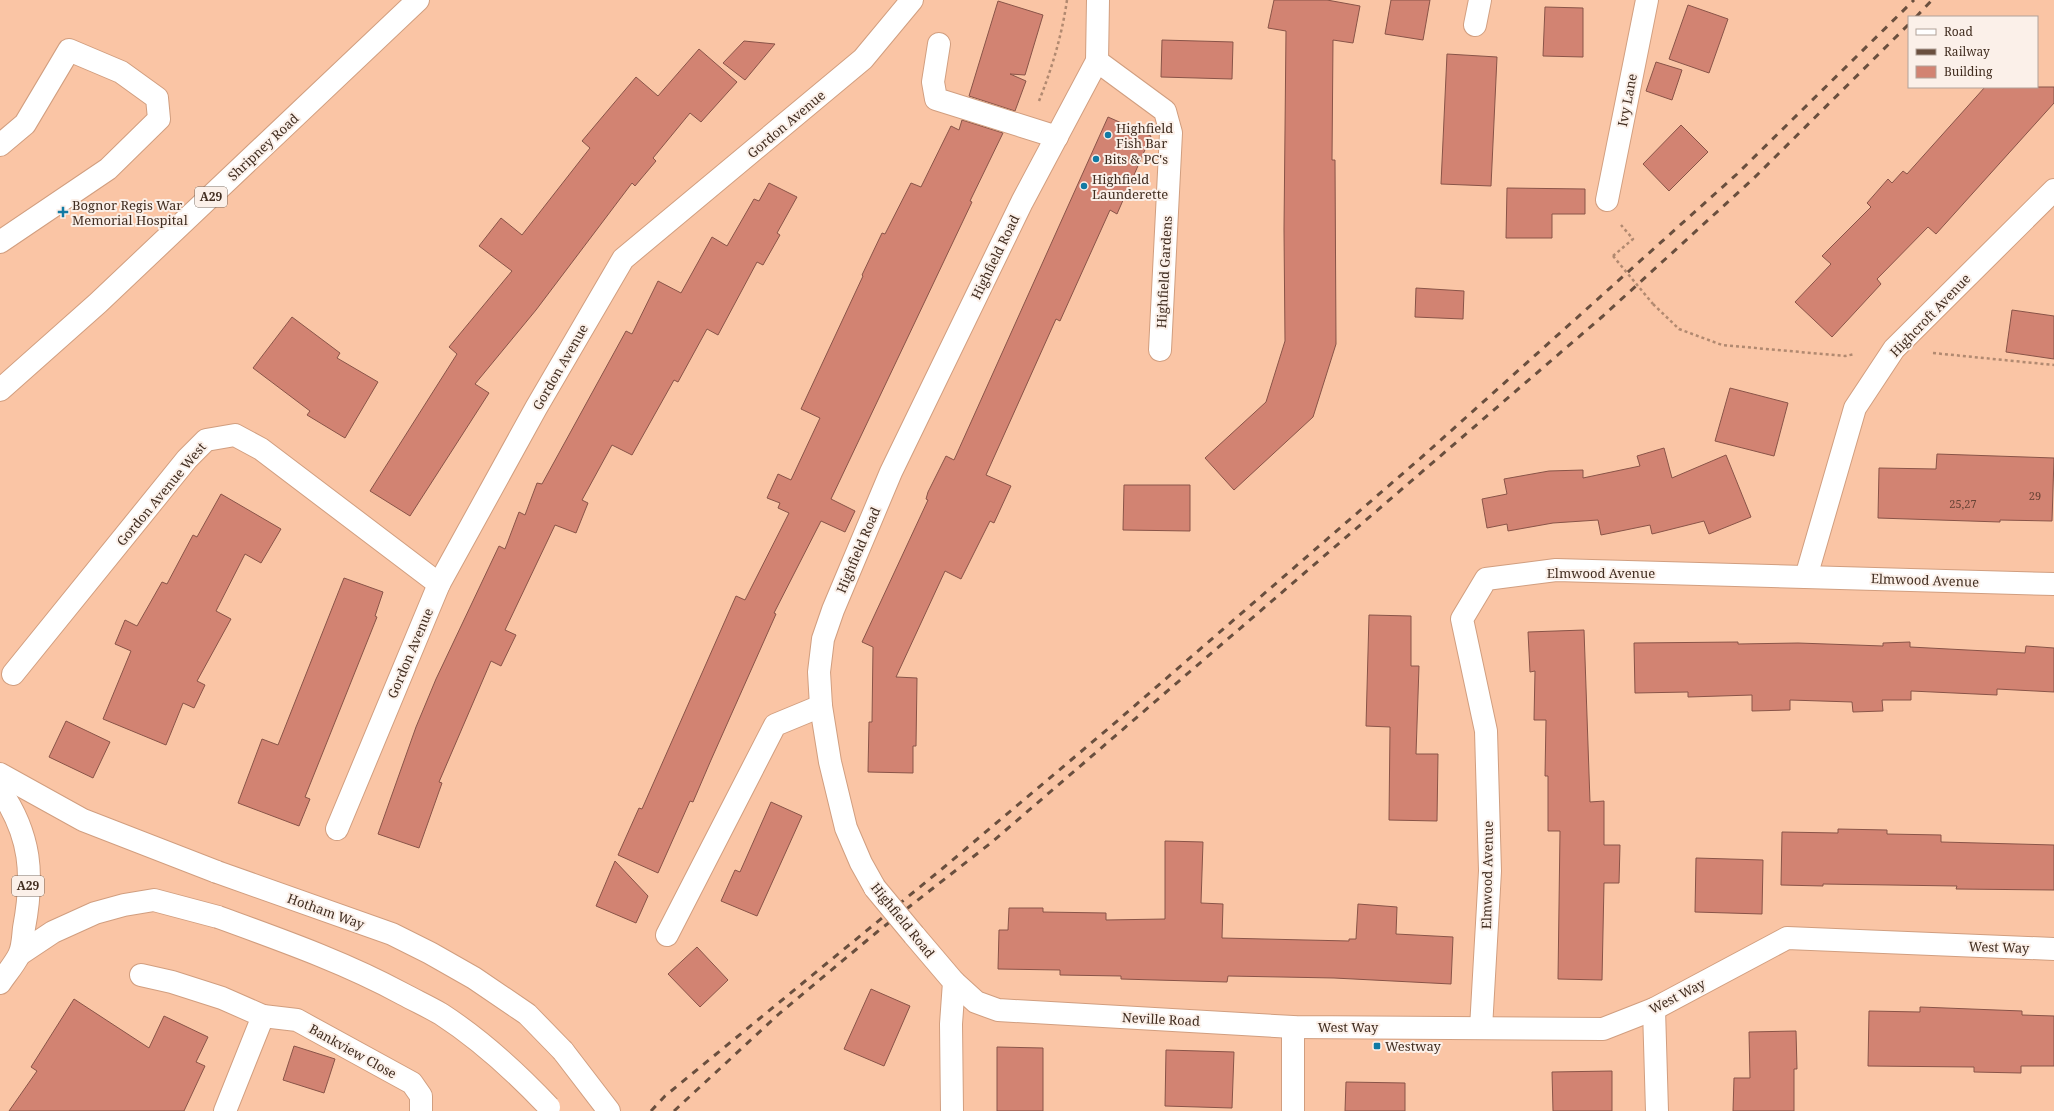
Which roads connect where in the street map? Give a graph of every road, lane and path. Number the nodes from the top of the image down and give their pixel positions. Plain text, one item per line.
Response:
1 (418, 0) edge
2 (912, 0) edge
3 (1067, 0) edge
4 (1098, 0) edge
5 (1480, 0) edge
6 (1647, 0) edge
7 (1475, 25) dead end
8 (939, 44) dead end
9 (1097, 61) junction
10 (1030, 128) junction
11 (1057, 136) junction
12 (0, 145) edge
13 (2054, 190) edge
14 (1607, 200) dead end
15 (1617, 220) dead end
16 (0, 242) edge
17 (1679, 329) dead end
18 (1160, 350) dead end
19 (0, 390) edge
20 (1806, 577) junction
21 (439, 584) junction
22 (2054, 584) edge
23 (12, 674) dead end
24 (821, 706) junction
25 (0, 774) edge
26 (0, 790) edge
27 (337, 828) dead end
28 (667, 935) dead end
29 (2054, 949) edge
30 (20, 954) junction
31 (141, 975) dead end
32 (954, 982) junction
33 (0, 983) edge
34 (1654, 1009) junction
35 (262, 1016) junction
36 (1293, 1027) junction
37 (1481, 1028) junction
38 (225, 1111) edge
39 (421, 1111) edge
40 (552, 1111) edge
41 (609, 1111) edge
42 (952, 1111) edge
43 (1293, 1111) edge
44 (1657, 1111) edge

1 - 19 street, Shripney Road / A29
2 - 21 street, Gordon Avenue
3 - 10 path
4 - 9 street, Highfield Road
5 - 7 street
6 - 14 street, Ivy Lane
8 - 10 street
9 - 11 street, Highfield Road
9 - 18 street, Highfield Gardens
10 - 11 street
11 - 24 street, Highfield Road
12 - 16 street
13 - 20 street, Highcroft Avenue
15 - 17 path, bridge
20 - 22 street, Elmwood Avenue
20 - 37 street, Elmwood Avenue
21 - 23 street, Gordon Avenue West
21 - 27 street, Gordon Avenue
24 - 28 street
24 - 32 street, Highfield Road, bridge
25 - 41 street, Hotham Way, bridge
26 - 30 street, A29
29 - 34 street, West Way
30 - 33 street, A29
30 - 40 street, bridge
31 - 35 street, Bankview Close
32 - 36 street, Neville Road
32 - 42 street
34 - 37 street, West Way
34 - 44 street
35 - 38 street
35 - 39 street, Bankview Close
36 - 37 street, West Way
36 - 43 street

